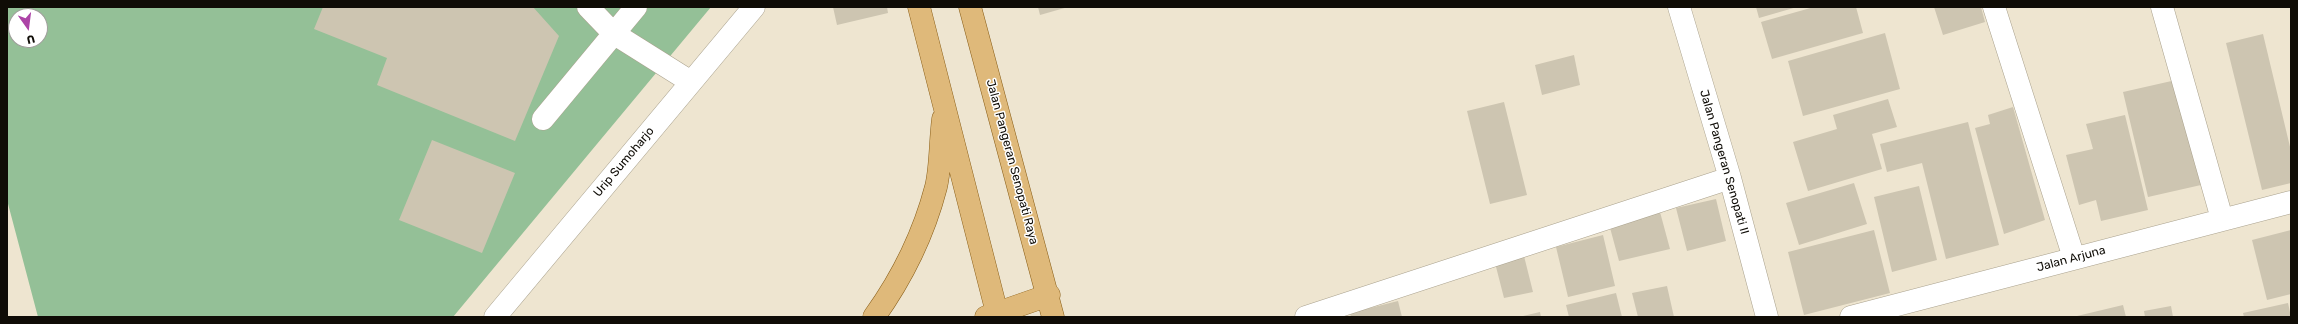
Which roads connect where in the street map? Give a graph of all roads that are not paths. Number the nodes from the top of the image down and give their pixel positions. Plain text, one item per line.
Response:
1 (588, 7) edge
2 (636, 7) edge
3 (754, 7) edge
4 (919, 7) edge
5 (970, 7) edge
6 (1679, 7) edge
7 (1994, 7) edge
8 (2162, 7) edge
9 (613, 33) junction
10 (691, 82) junction
11 (944, 104) junction
12 (543, 119) dead end
13 (1730, 178) junction
14 (2291, 202) edge
15 (2222, 219) junction
16 (2074, 258) junction
17 (1049, 295) junction
18 (993, 316) edge
19 (495, 317) edge
20 (874, 317) edge
21 (1053, 317) edge
22 (1306, 317) edge
23 (1767, 317) edge
24 (1851, 317) edge

1 - 9 street
2 - 9 street
3 - 10 street, Urip Sumoharjo
4 - 11 main road
5 - 17 main road, Jalan Pangeran Senopati Raya
6 - 13 street, Jalan Pangeran Senopati II
7 - 16 street
8 - 15 street
9 - 10 street
9 - 12 street
10 - 19 street, Urip Sumoharjo
11 - 18 main road
11 - 20 main road
13 - 22 street
13 - 23 street, Jalan Pangeran Senopati II
14 - 15 street, Jalan Arjuna
15 - 16 street, Jalan Arjuna
16 - 24 street, Jalan Arjuna
17 - 18 main road
17 - 21 main road, Jalan Pangeran Senopati Raya

